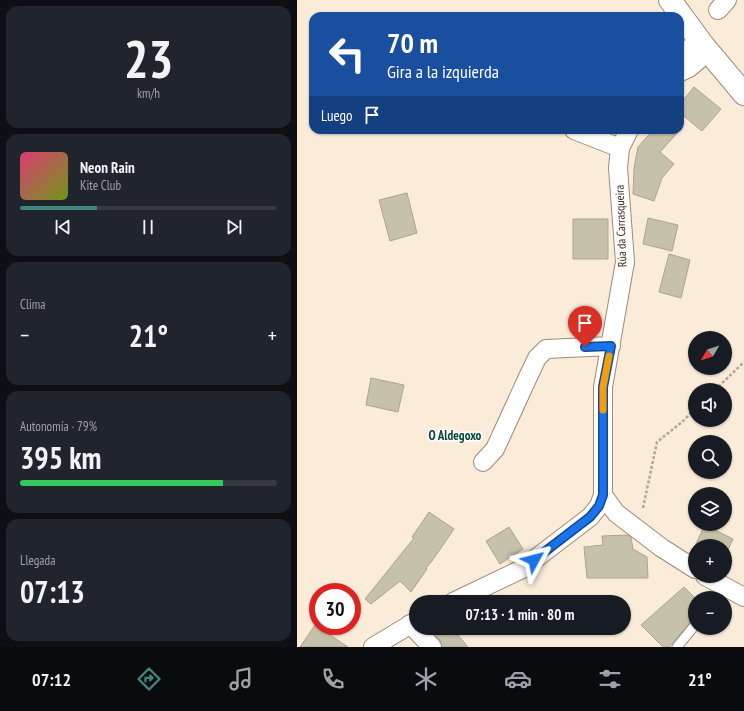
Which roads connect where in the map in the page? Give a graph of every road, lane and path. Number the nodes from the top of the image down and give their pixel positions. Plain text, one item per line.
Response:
1 (659, 0) edge
2 (670, 0) edge
3 (680, 0) edge
4 (668, 12) edge
5 (676, 12) edge
6 (684, 29) edge
7 (684, 34) edge
8 (695, 52) edge
9 (684, 70) edge
10 (744, 80) edge
11 (744, 94) edge
12 (744, 108) edge
13 (584, 134) edge
14 (627, 134) edge
15 (620, 148) junction
16 (611, 346) junction
17 (744, 362) edge
18 (722, 383) edge
19 (688, 416) edge
20 (483, 462) dead end
21 (603, 495) junction
22 (639, 530) junction
23 (688, 565) edge
24 (712, 583) edge
25 (719, 591) edge
26 (732, 594) edge
27 (468, 595) edge
28 (744, 596) edge
29 (409, 624) edge
30 (688, 634) edge
31 (422, 635) edge
32 (373, 647) edge
33 (431, 647) edge
34 (677, 647) edge

1 - 4 main road
2 - 5 main road
3 - 10 main road
6 - 8 main road
7 - 8 main road
8 - 9 street
8 - 11 main road
8 - 12 main road
13 - 15 street
14 - 15 street, Rúa da Carrasqueira
15 - 16 street, Rúa da Carrasqueira
16 - 20 street
16 - 21 street, Rúa da Carrasqueira
17 - 18 path
19 - 22 path
21 - 22 street
21 - 27 street, Rúa da Carrasqueira
22 - 23 street
24 - 25 street
26 - 28 street
29 - 32 street
30 - 34 lane
31 - 33 street

